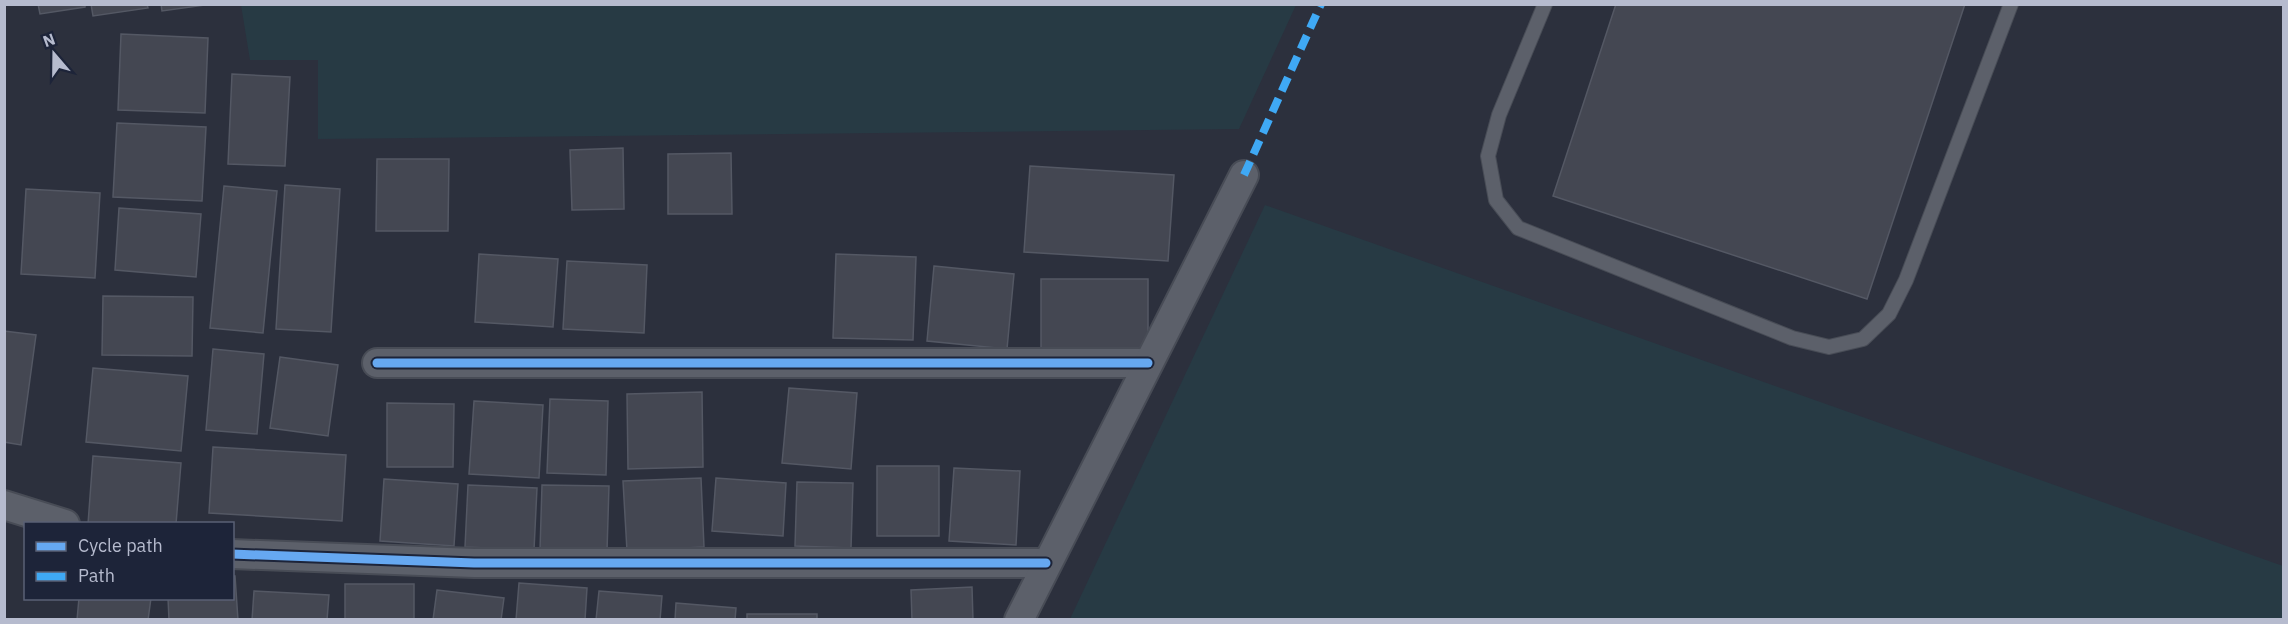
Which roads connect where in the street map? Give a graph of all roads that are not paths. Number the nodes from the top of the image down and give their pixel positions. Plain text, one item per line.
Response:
1 (1545, 4) edge
2 (2011, 4) edge
3 (1244, 176) dead end
4 (377, 363) dead end
5 (1148, 363) junction
6 (4, 505) edge
7 (59, 522) edge
8 (234, 554) edge
9 (1046, 563) junction
10 (1019, 620) edge

1 - 2 lane
3 - 5 street
4 - 5 street
5 - 9 street
6 - 7 street
8 - 9 street
9 - 10 street

